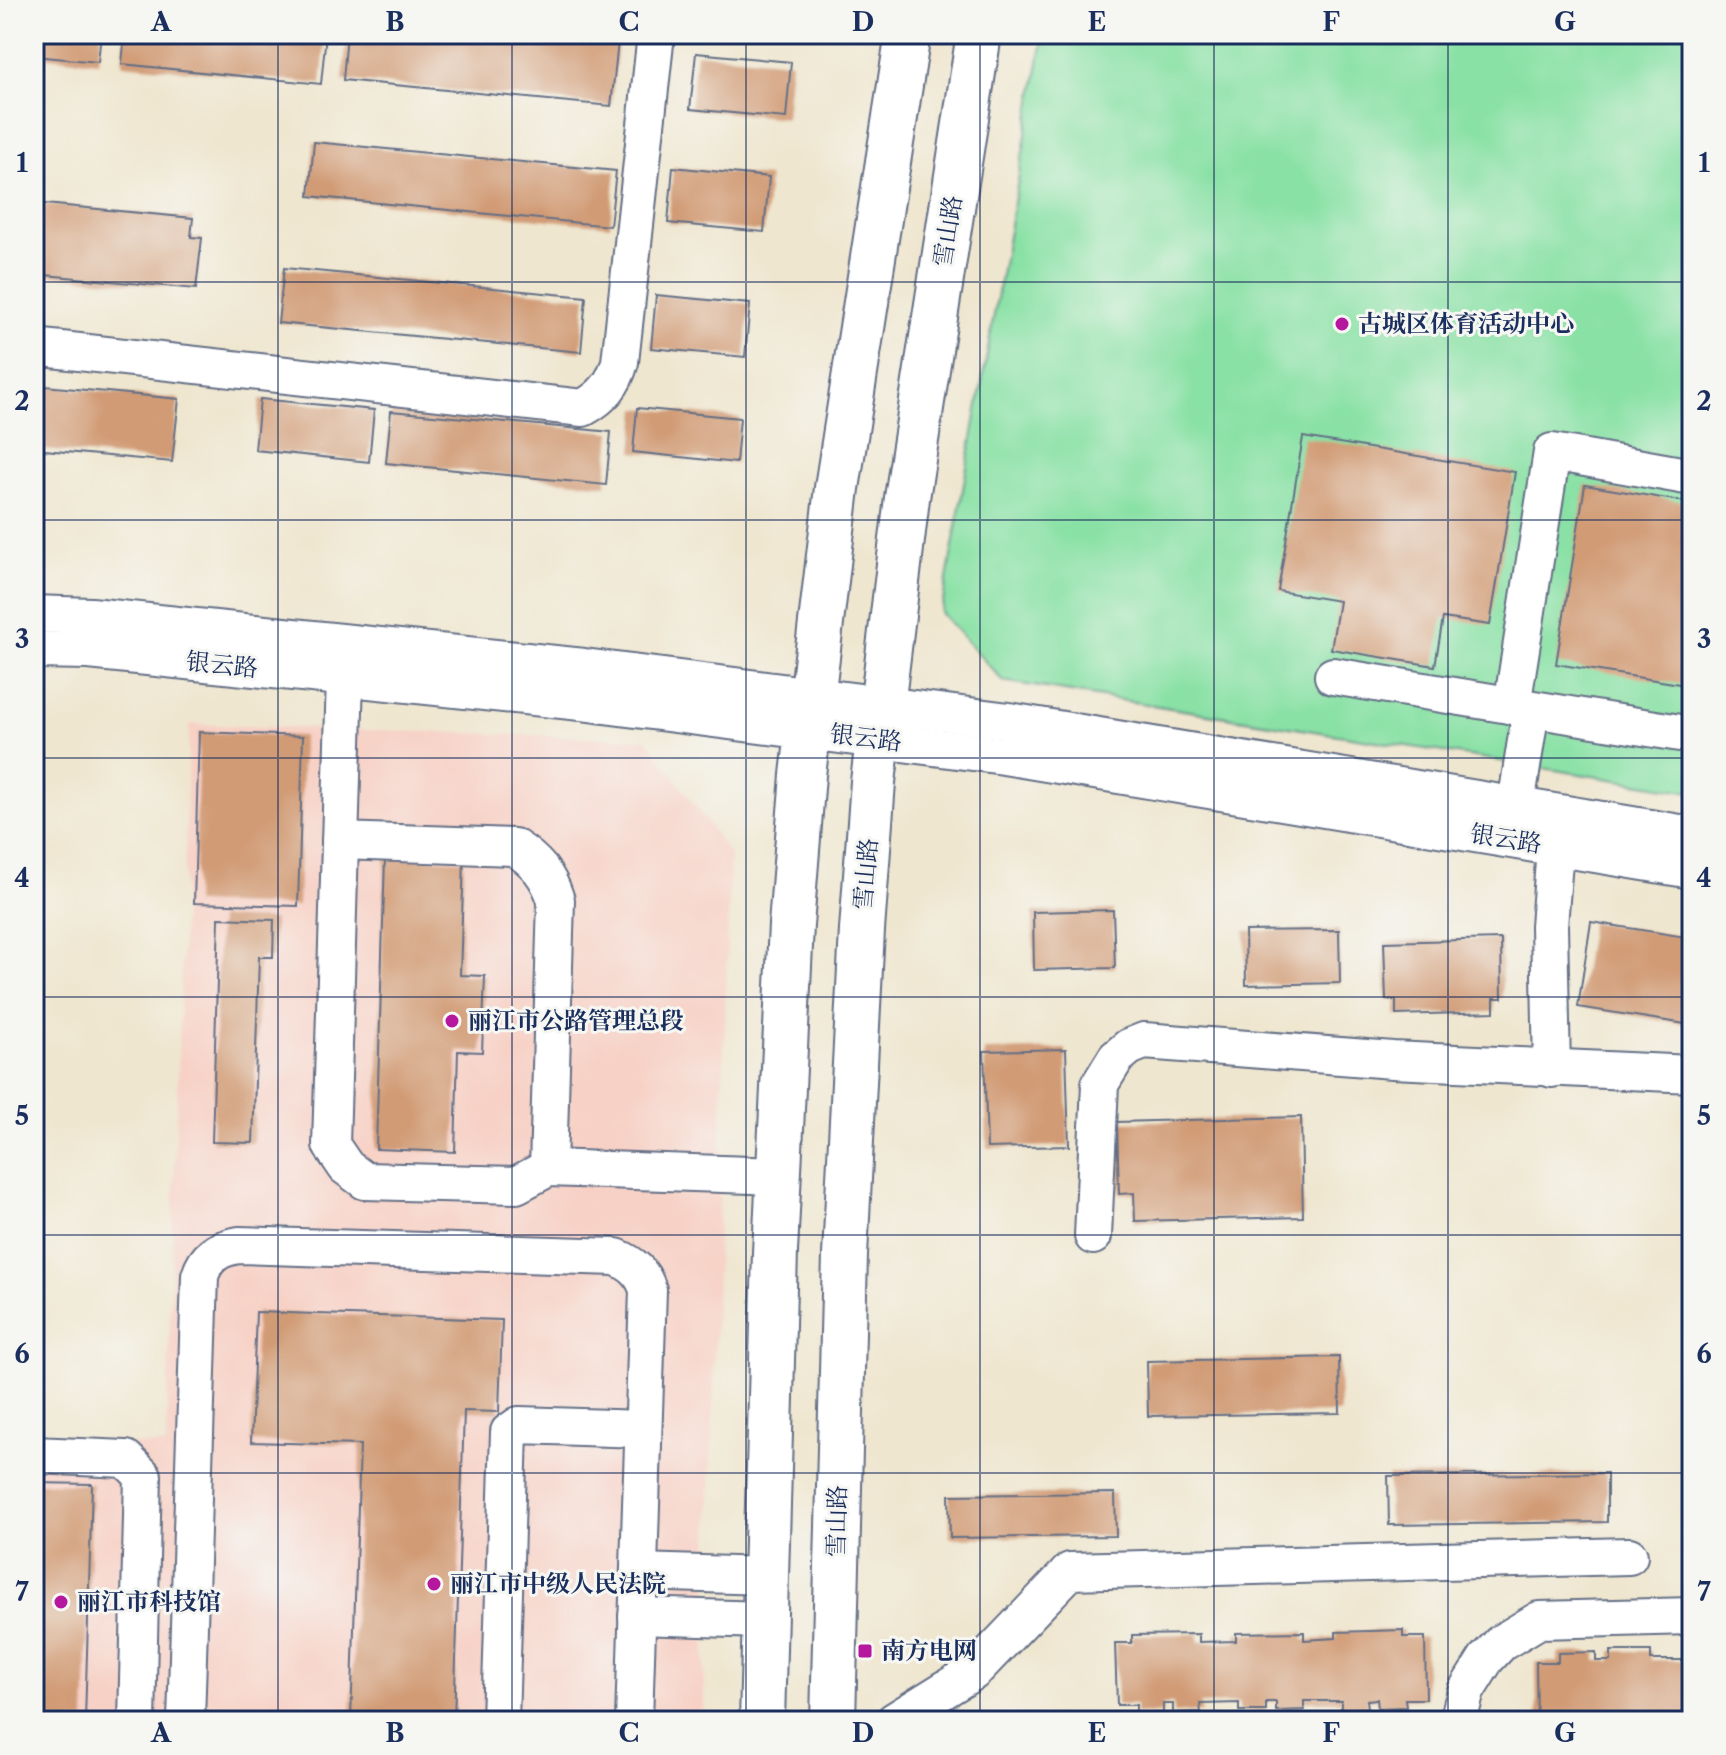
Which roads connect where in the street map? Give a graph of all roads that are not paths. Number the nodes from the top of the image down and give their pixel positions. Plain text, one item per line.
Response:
1 (656, 34) edge
2 (979, 34) edge
3 (898, 35) edge
4 (34, 347) edge
5 (1692, 477) edge
6 (34, 614) edge
7 (34, 650) edge
8 (1333, 676) dead end
9 (345, 677) junction
10 (1521, 707) junction
11 (810, 714) junction
12 (880, 722) junction
13 (1692, 735) edge
14 (1516, 805) junction
15 (1692, 835) edge
16 (340, 841) junction
17 (1555, 848) junction
18 (1692, 870) edge
19 (1552, 1069) junction
20 (1692, 1074) edge
21 (548, 1168) junction
22 (779, 1176) junction
23 (1093, 1236) dead end
24 (643, 1429) junction
25 (34, 1455) edge
26 (1629, 1556) dead end
27 (639, 1572) junction
28 (765, 1576) junction
29 (637, 1616) junction
30 (1692, 1616) edge
31 (764, 1620) junction
32 (137, 1721) edge
33 (186, 1721) edge
34 (500, 1721) edge
35 (634, 1721) edge
36 (762, 1721) edge
37 (833, 1721) edge
38 (894, 1721) edge
39 (1458, 1721) edge

1 - 4 street
2 - 12 main road, 雪山路
3 - 11 main road
5 - 10 street
6 - 11 street, 银云路
7 - 9 street, 银云路
8 - 10 street
9 - 11 street, 银云路
9 - 16 street
10 - 13 street
10 - 14 street
11 - 12 street, 银云路
11 - 22 main road
12 - 14 street, 银云路
12 - 17 street, 银云路
12 - 37 main road, 雪山路
14 - 15 street, 银云路
16 - 21 street
16 - 21 street
17 - 18 street, 银云路
17 - 19 street
19 - 20 street
19 - 23 street
21 - 22 street
22 - 28 main road
24 - 27 street
24 - 33 street
24 - 34 street
25 - 32 street
26 - 38 street
27 - 28 street
27 - 29 street
28 - 31 main road
29 - 31 street
29 - 35 street
30 - 39 street
31 - 36 main road

